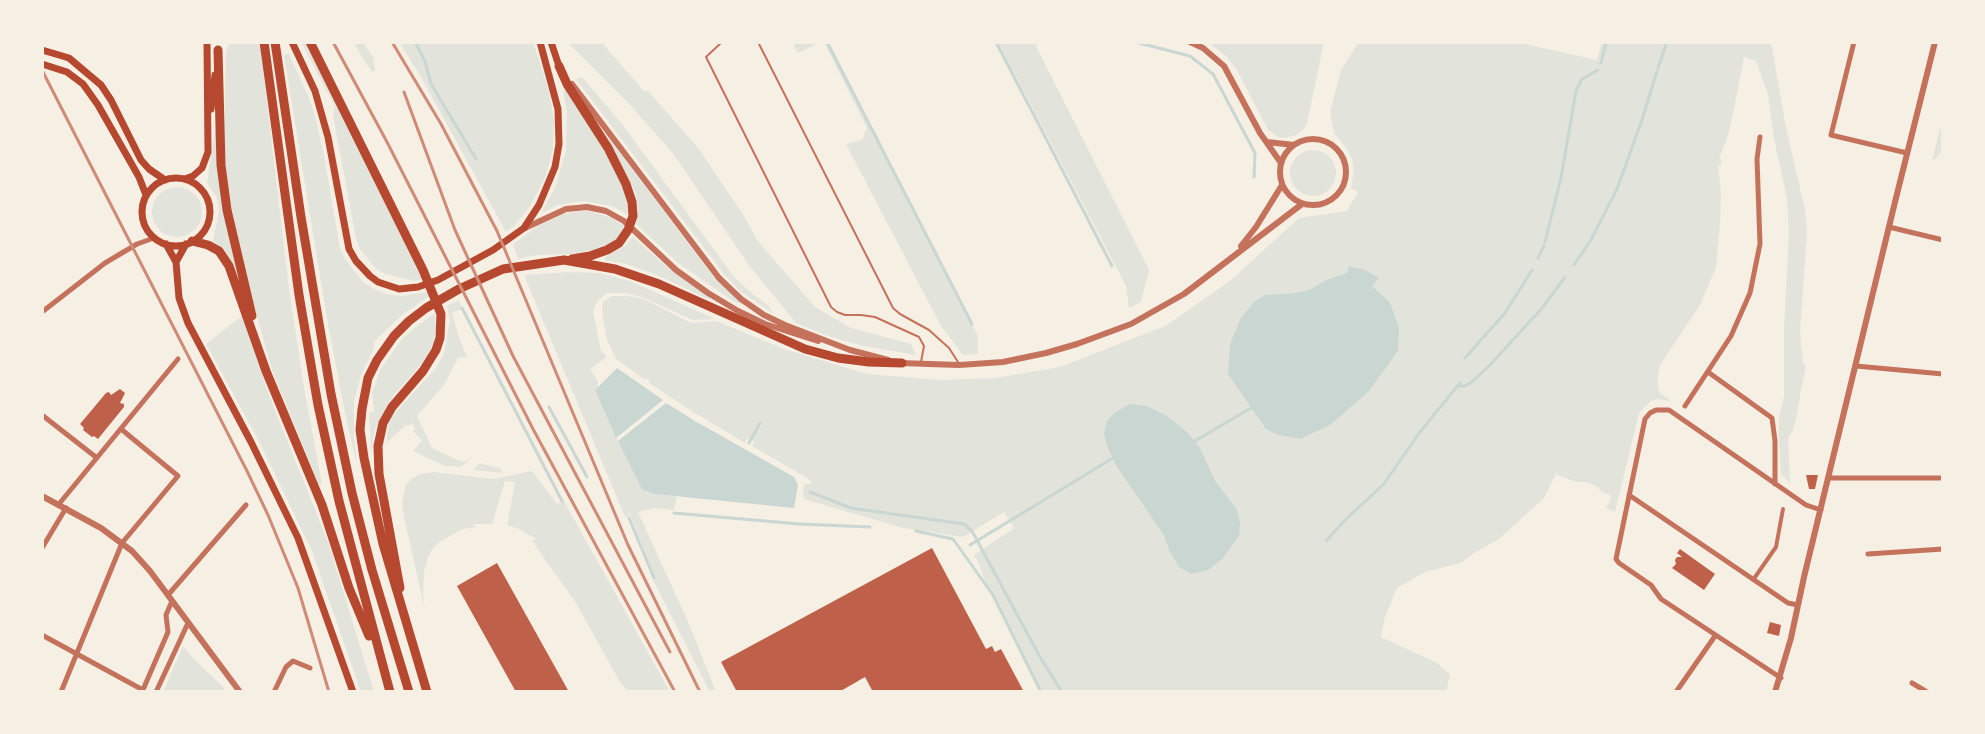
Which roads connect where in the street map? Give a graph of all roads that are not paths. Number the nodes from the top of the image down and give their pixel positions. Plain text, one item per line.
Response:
1 (207, 42) edge
2 (264, 42) edge
3 (275, 42) edge
4 (291, 42) edge
5 (310, 42) edge
6 (540, 42) edge
7 (551, 42) edge
8 (722, 42) edge
9 (758, 42) edge
10 (1190, 42) edge
11 (1854, 42) edge
12 (1935, 42) edge
13 (220, 46) edge
14 (42, 50) edge
15 (42, 64) edge
16 (559, 66) junction
17 (209, 129) junction
18 (1760, 137) dead end
19 (1267, 142) junction
20 (1294, 145) junction
21 (1907, 153) junction
22 (1281, 163) junction
23 (185, 179) junction
24 (165, 180) junction
25 (1282, 185) junction
26 (146, 195) junction
27 (1302, 204) junction
28 (1889, 227) junction
29 (524, 228) junction
30 (154, 238) junction
31 (1943, 240) edge
32 (189, 243) junction
33 (166, 244) junction
34 (1233, 255) junction
35 (564, 260) junction
36 (176, 262) junction
37 (42, 312) edge
38 (850, 351) junction
39 (178, 359) dead end
40 (902, 363) junction
41 (921, 365) junction
42 (959, 365) junction
43 (1856, 366) junction
44 (266, 371) junction
45 (1708, 372) junction
46 (1943, 374) edge
47 (1685, 406) dead end
48 (42, 414) edge
49 (121, 429) junction
50 (97, 458) junction
51 (1828, 478) junction
52 (1943, 478) edge
53 (1775, 484) junction
54 (1629, 495) junction
55 (42, 496) edge
56 (59, 504) junction
57 (246, 505) dead end
58 (66, 508) junction
59 (1783, 509) dead end
60 (1821, 510) junction
61 (122, 543) junction
62 (42, 548) edge
63 (1943, 549) edge
64 (1868, 554) dead end
65 (1754, 580) junction
66 (170, 598) junction
67 (1798, 605) junction
68 (404, 619) junction
69 (188, 623) junction
70 (42, 635) edge
71 (1715, 636) junction
72 (77, 654) junction
73 (381, 663) junction
74 (310, 668) dead end
75 (1781, 678) junction
76 (1912, 683) dead end
77 (142, 691) edge
78 (62, 692) edge
79 (156, 692) edge
80 (240, 692) edge
81 (274, 692) edge
82 (353, 692) edge
83 (390, 692) edge
84 (409, 692) edge
85 (427, 692) edge
86 (1676, 692) edge
87 (1775, 692) edge
88 (1927, 692) edge

1 - 17 main road
2 - 73 highway
3 - 84 highway
4 - 29 main road
5 - 68 highway
6 - 29 main road
7 - 16 main road
8 - 41 lane
9 - 42 lane
10 - 19 street
11 - 21 street
12 - 21 street
13 - 17 main road
13 - 44 highway
14 - 24 main road
15 - 26 main road
16 - 35 highway
16 - 38 street
17 - 23 main road
18 - 45 street
19 - 20 street
19 - 22 street
20 - 22 street
20 - 27 street
21 - 28 street
22 - 25 street
23 - 24 main road
23 - 32 main road
24 - 26 main road
25 - 27 street
25 - 34 street
26 - 30 main road
27 - 34 street
28 - 31 street
28 - 43 street
29 - 38 street
30 - 33 main road
30 - 37 street
32 - 33 main road
32 - 36 main road
32 - 44 highway
33 - 36 main road
34 - 42 street
35 - 40 highway
35 - 68 highway
36 - 82 main road
38 - 40 street
39 - 49 street
40 - 41 street
41 - 42 street
43 - 46 street
43 - 51 street
44 - 73 highway
45 - 47 street
45 - 53 street
48 - 50 street
49 - 50 street
49 - 61 street
50 - 56 street
51 - 52 street
51 - 60 street
53 - 54 street
53 - 60 street
54 - 65 street
54 - 71 street
55 - 56 street
56 - 58 street
57 - 66 street
58 - 61 street
58 - 62 street
59 - 65 street
60 - 67 street
61 - 66 street
61 - 72 street
63 - 64 street
65 - 67 street
66 - 69 street
66 - 77 street
67 - 75 street
68 - 85 highway
69 - 79 street
69 - 80 street
70 - 72 street
71 - 75 street
71 - 86 street
72 - 77 street
72 - 78 street
73 - 83 highway
74 - 81 street
75 - 87 street
76 - 88 street

